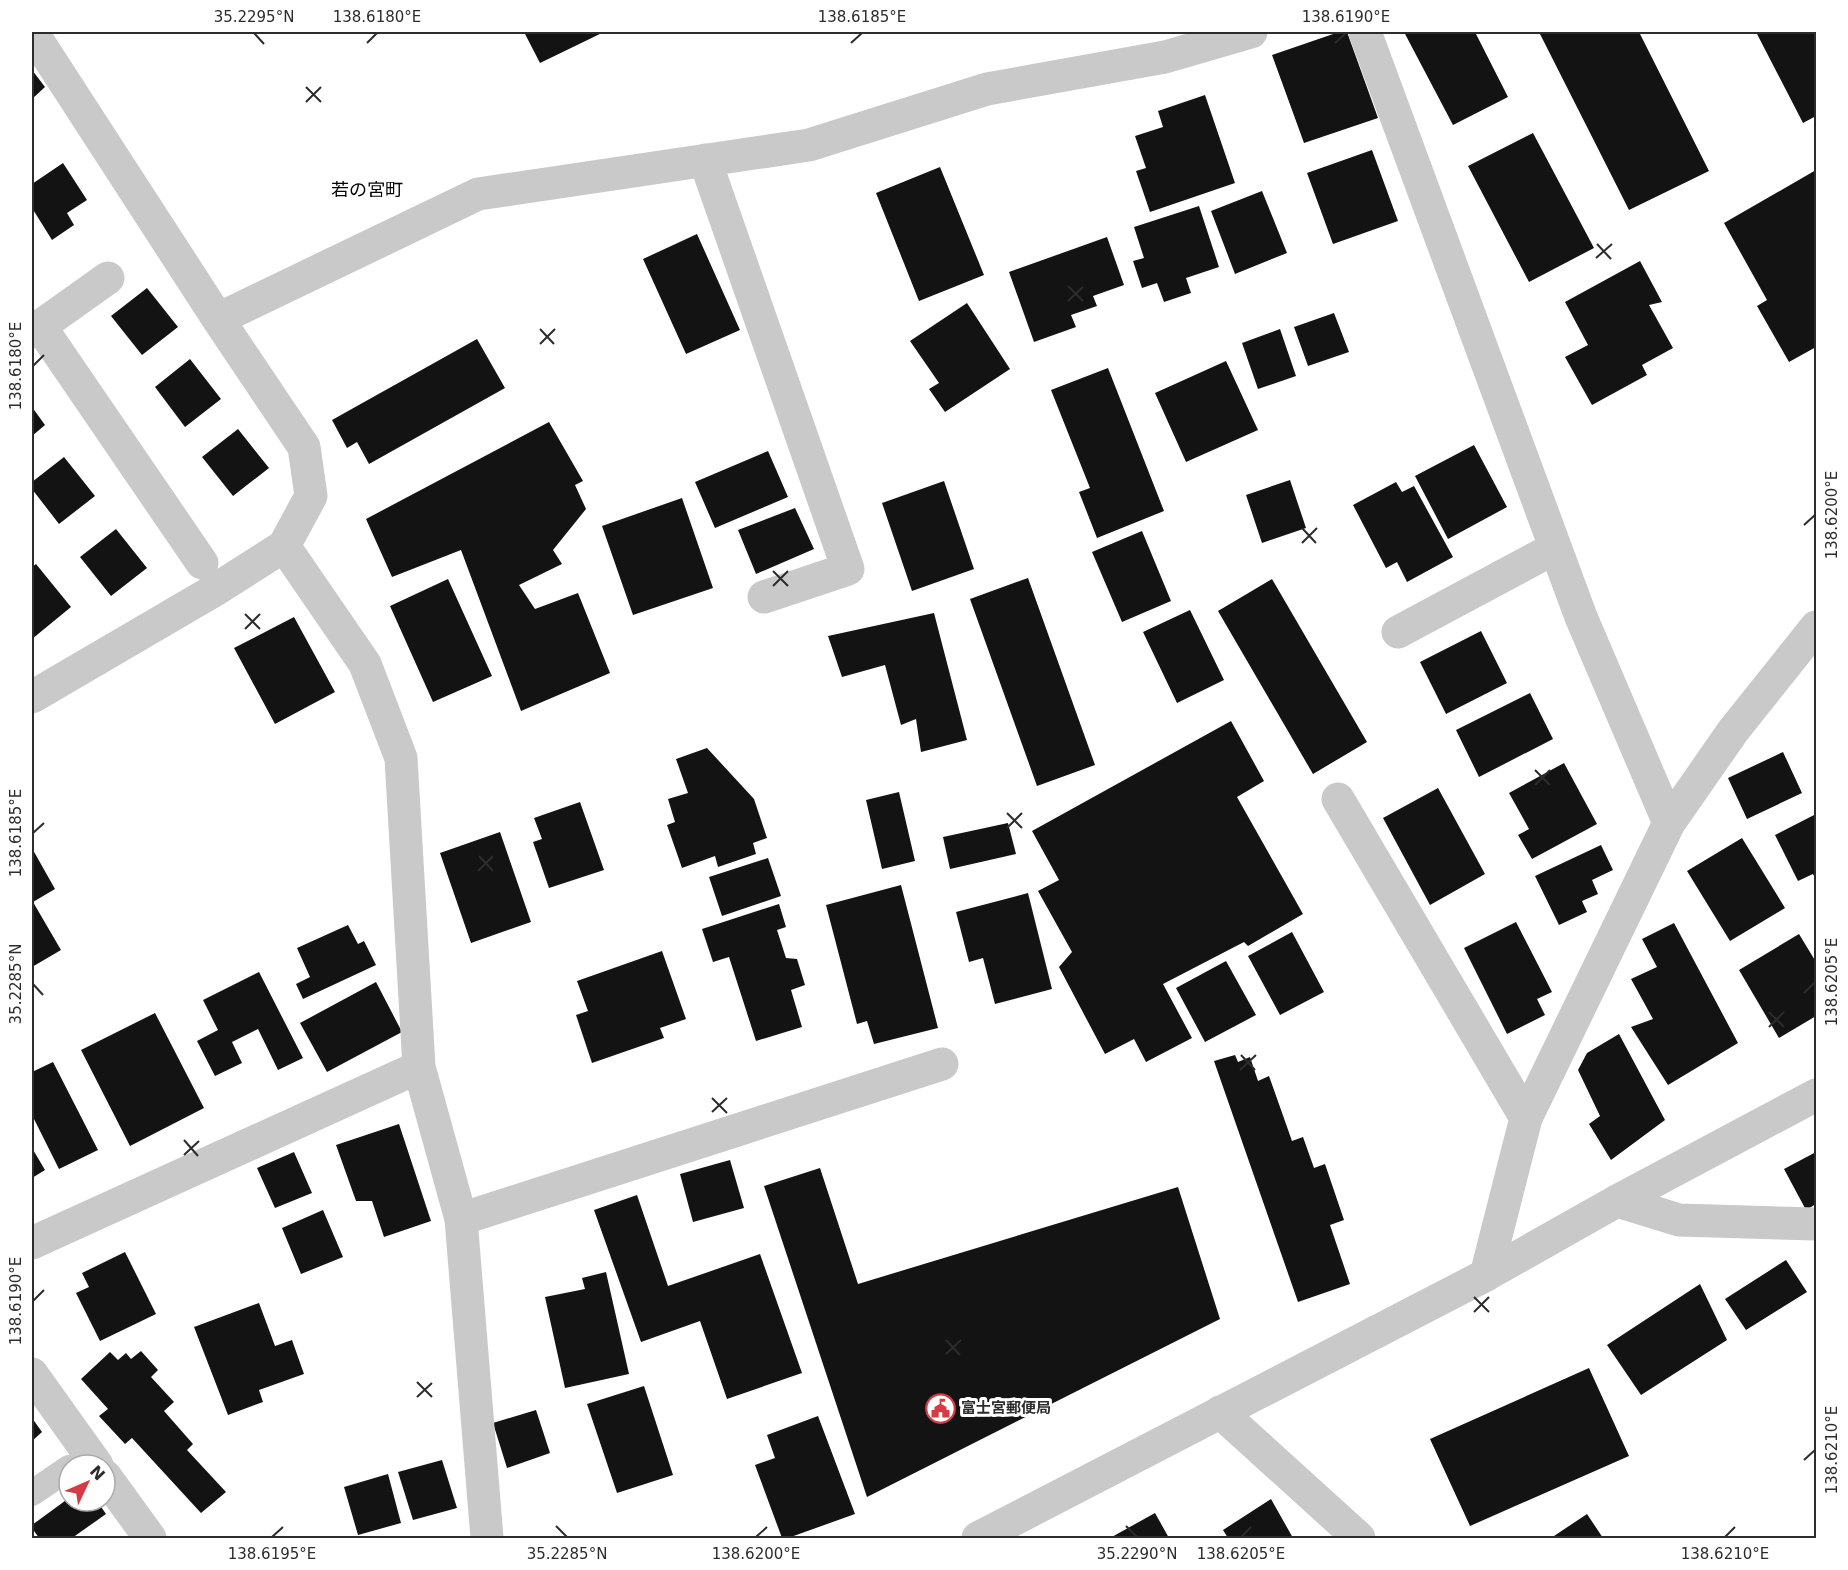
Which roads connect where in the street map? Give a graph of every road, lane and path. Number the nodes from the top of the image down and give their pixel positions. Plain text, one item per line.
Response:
1 (32, 32) edge
2 (1251, 32) edge
3 (1365, 32) edge
4 (705, 160) junction
5 (108, 278) dead end
6 (218, 320) junction
7 (36, 329) edge
8 (284, 546) junction
9 (1555, 548) junction
10 (202, 563) dead end
11 (764, 597) dead end
12 (1816, 627) edge
13 (1398, 632) dead end
14 (32, 697) edge
15 (1338, 800) dead end
16 (1670, 823) junction
17 (942, 1064) dead end
18 (419, 1067) junction
19 (1816, 1095) edge
20 (1526, 1118) junction
21 (1617, 1202) junction
22 (461, 1220) junction
23 (1816, 1224) edge
24 (32, 1243) edge
25 (1486, 1275) junction
26 (32, 1374) edge
27 (1220, 1412) junction
28 (79, 1453) edge
29 (57, 1481) edge
30 (32, 1493) edge
31 (117, 1501) edge
32 (150, 1539) edge
33 (487, 1539) edge
34 (978, 1539) edge
35 (1359, 1539) edge

1 - 6 street
2 - 4 street
3 - 9 street
4 - 6 street
4 - 11 street
5 - 7 street
6 - 8 street
7 - 10 street
8 - 14 street
8 - 18 street
9 - 13 street
9 - 16 street
12 - 16 street
15 - 20 street
16 - 20 street
17 - 22 street
18 - 22 street
18 - 24 street
19 - 21 street
20 - 25 street
21 - 23 street
21 - 25 street
22 - 33 street
25 - 27 street
26 - 28 street
27 - 34 street
27 - 35 street
29 - 30 lane
31 - 32 street

